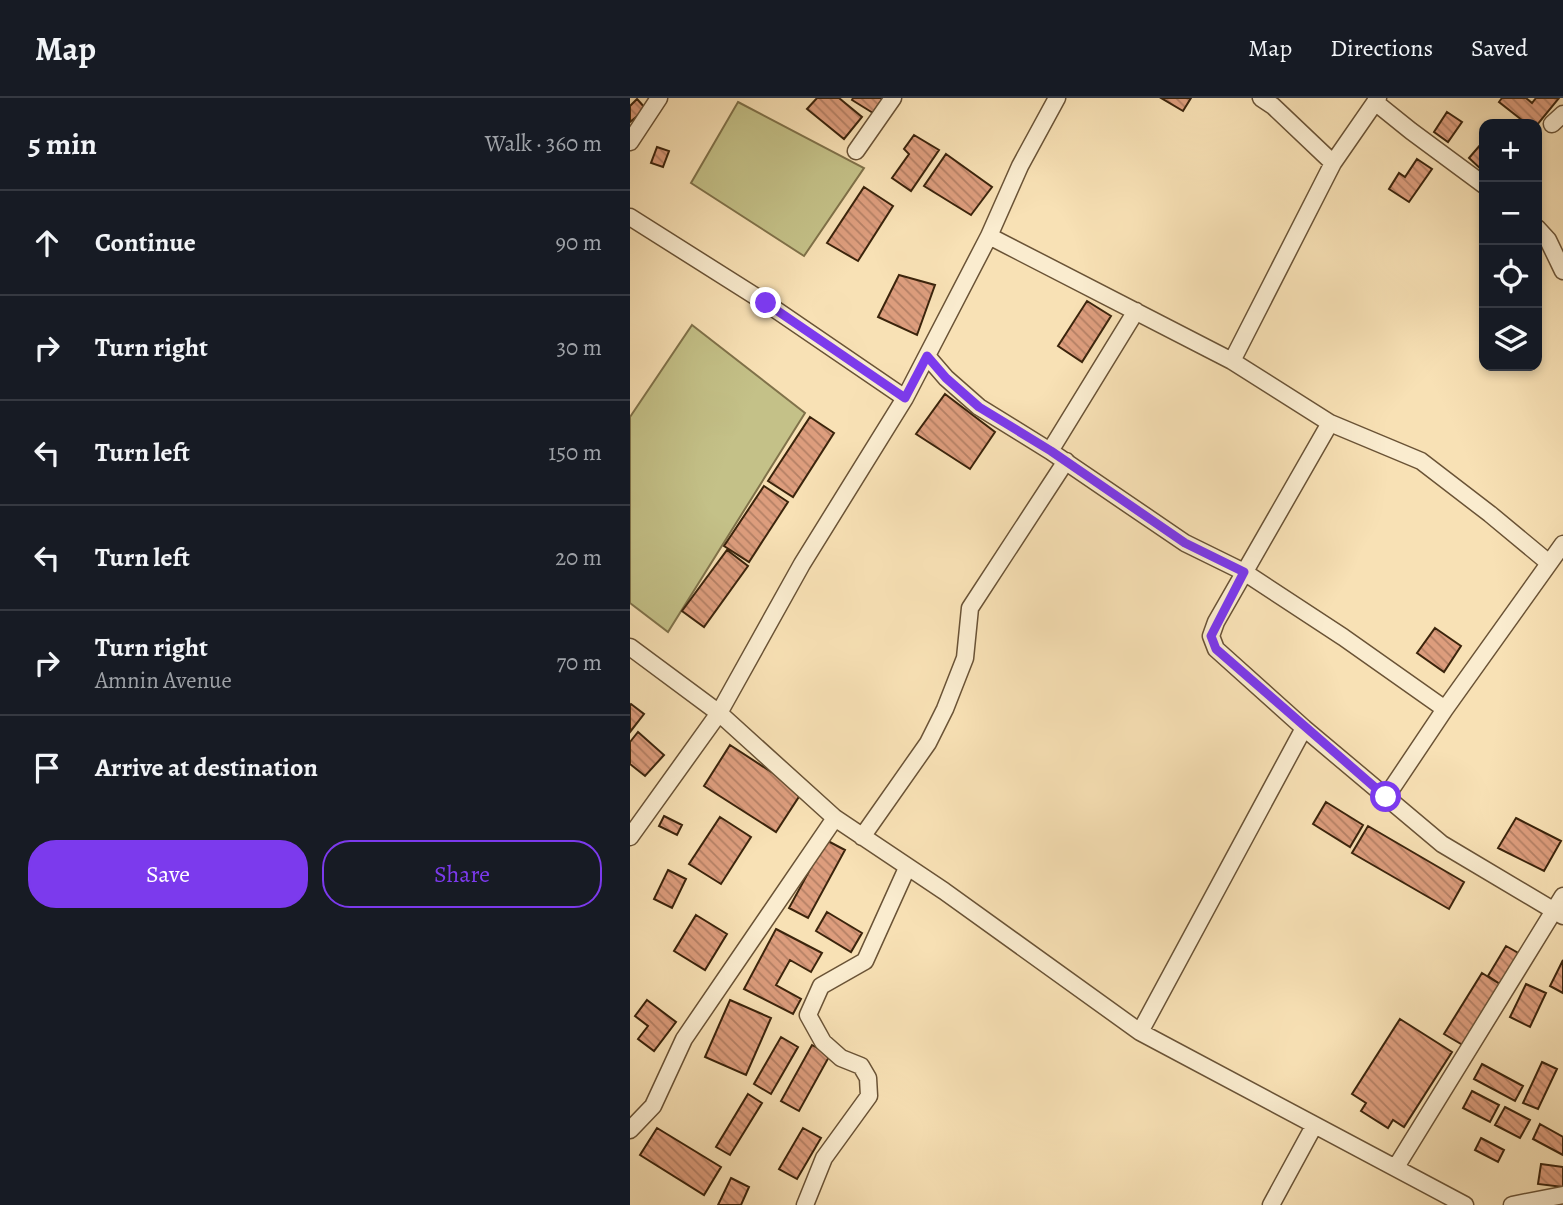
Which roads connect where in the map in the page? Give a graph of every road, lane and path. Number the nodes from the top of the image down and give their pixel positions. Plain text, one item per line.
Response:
1 (659, 98) edge
2 (893, 98) edge
3 (1057, 98) edge
4 (1261, 98) edge
5 (1377, 100) edge
6 (630, 142) edge
7 (856, 151) dead end
8 (1333, 163) junction
9 (1480, 182) edge
10 (630, 217) edge
11 (1542, 233) edge
12 (989, 236) junction
13 (1563, 271) edge
14 (1136, 311) junction
15 (927, 356) junction
16 (1232, 361) junction
17 (905, 398) junction
18 (1330, 423) junction
19 (1051, 451) junction
20 (1066, 461) junction
21 (1563, 544) edge
22 (1549, 563) junction
23 (1244, 572) junction
24 (630, 646) edge
25 (1445, 709) junction
26 (719, 713) junction
27 (1304, 727) junction
28 (1386, 797) junction
29 (835, 818) junction
30 (630, 837) edge
31 (862, 837) junction
32 (907, 868) junction
33 (1563, 895) edge
34 (1558, 913) edge
35 (1140, 1032) junction
36 (1314, 1126) junction
37 (630, 1130) edge
38 (1396, 1167) junction
39 (1563, 1195) edge
40 (805, 1205) edge
41 (1271, 1205) edge
42 (1465, 1205) edge
43 (1512, 1205) edge

1 - 6 street
2 - 7 street
3 - 12 street
4 - 8 street
5 - 8 street
5 - 9 street
8 - 16 street
10 - 17 street
11 - 13 street
12 - 14 street
12 - 15 street
14 - 16 street
14 - 19 street
15 - 17 street
15 - 19 street
16 - 18 street
17 - 26 street
18 - 22 street
18 - 23 street
19 - 20 street
20 - 23 street
20 - 31 street
21 - 22 street
22 - 25 street
23 - 25 street
23 - 27 street
24 - 26 street
25 - 28 street
26 - 29 street
26 - 30 street
27 - 28 street
27 - 35 street
28 - 34 street
29 - 31 street
29 - 37 street
31 - 32 street
32 - 35 street
32 - 40 street
33 - 34 street
34 - 38 street
35 - 36 street
36 - 38 street
36 - 41 street
38 - 42 street
39 - 43 street

